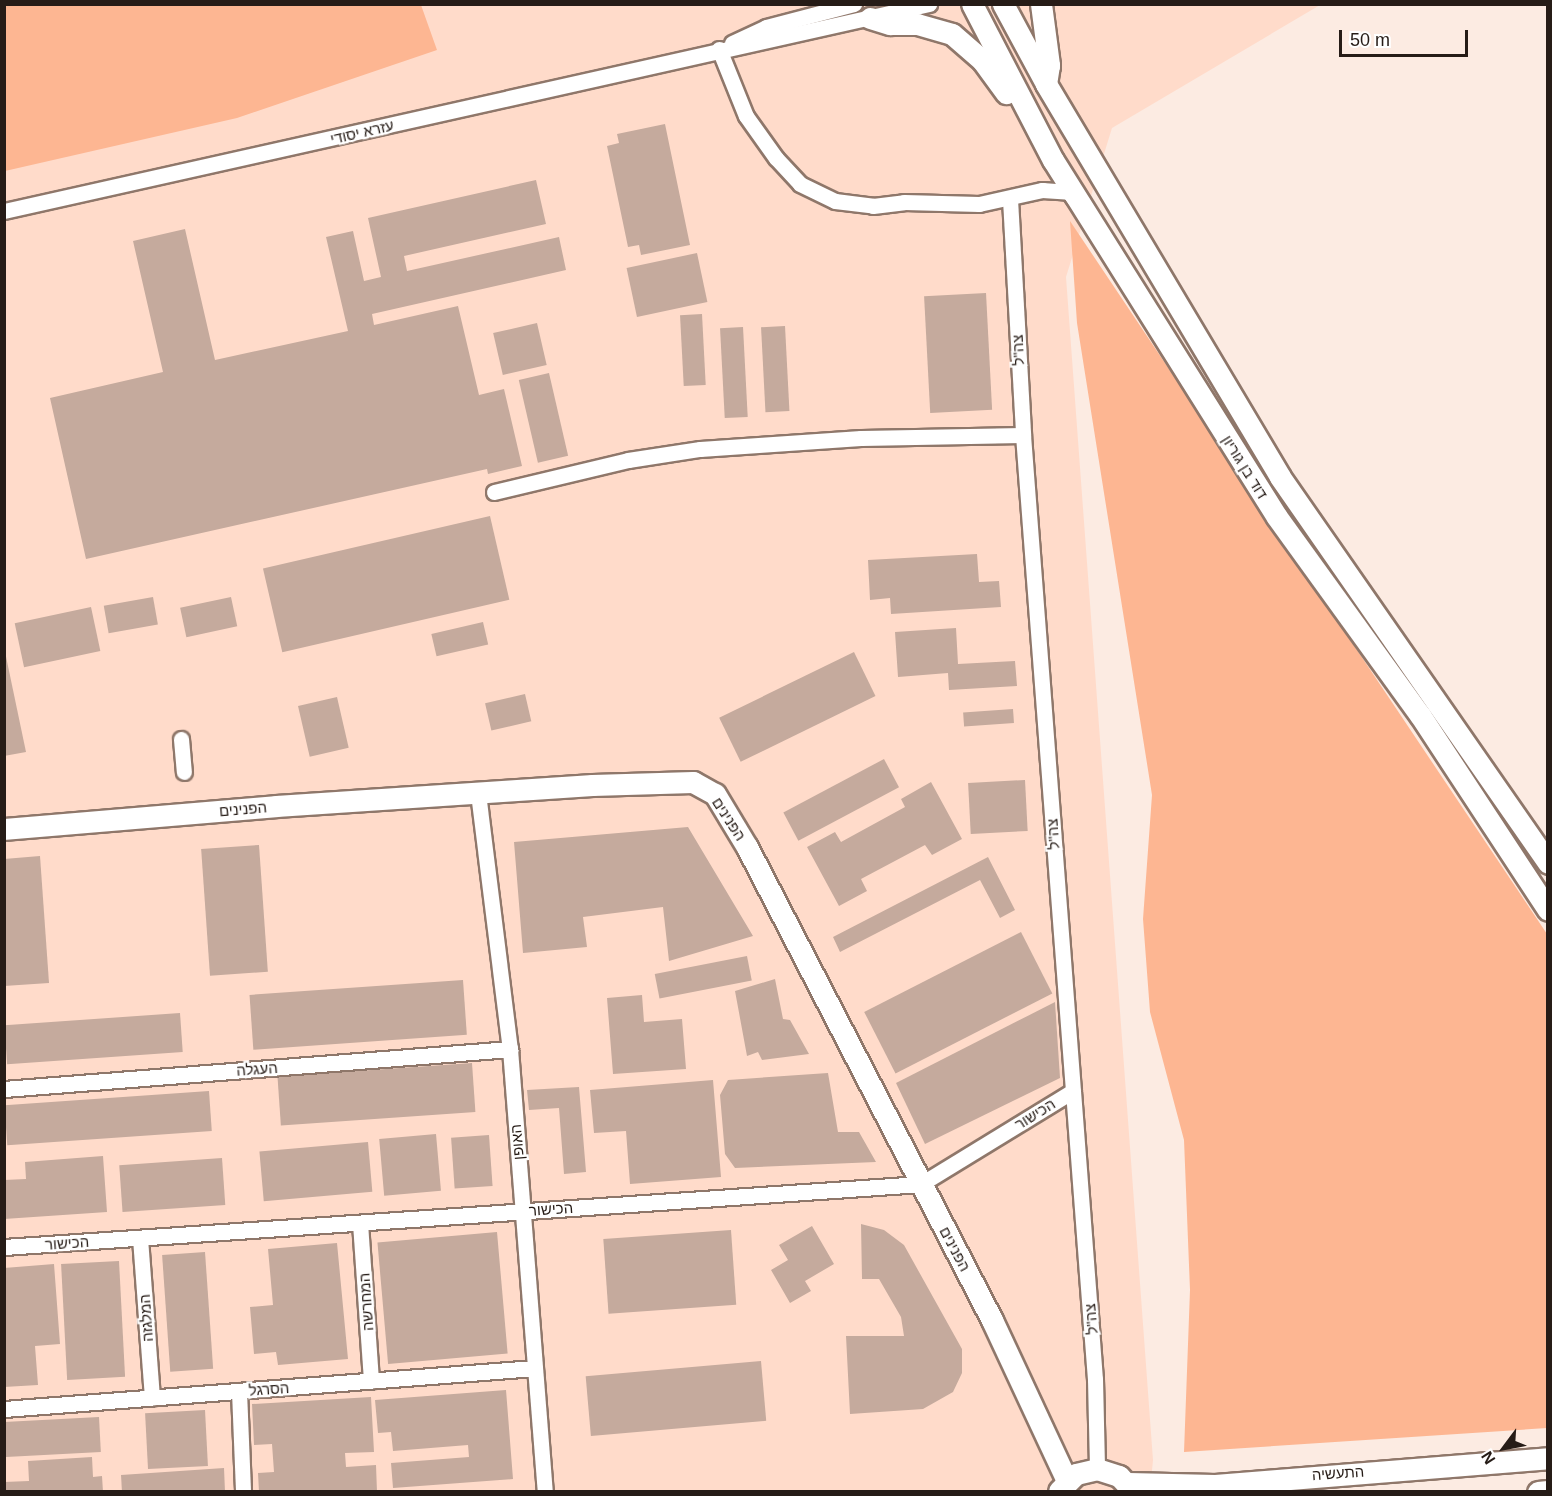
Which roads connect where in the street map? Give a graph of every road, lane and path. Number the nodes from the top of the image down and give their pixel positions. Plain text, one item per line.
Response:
1 (854, 4) edge
2 (929, 4) edge
3 (972, 4) edge
4 (1003, 4) edge
5 (1041, 4) edge
6 (870, 18) junction
7 (719, 49) junction
8 (1046, 84) junction
9 (1032, 121) junction
10 (1010, 199) junction
11 (4, 211) edge
12 (1089, 217) junction
13 (1023, 435) junction
14 (494, 492) dead end
15 (181, 739) dead end
16 (184, 772) dead end
17 (478, 793) junction
18 (4, 829) edge
19 (1548, 863) edge
20 (1548, 910) edge
21 (510, 1049) junction
22 (4, 1089) edge
23 (1072, 1091) junction
24 (921, 1184) junction
25 (523, 1211) junction
26 (360, 1222) junction
27 (140, 1238) junction
28 (4, 1247) edge
29 (534, 1368) junction
30 (371, 1381) junction
31 (239, 1391) junction
32 (152, 1398) junction
33 (4, 1409) edge
34 (1548, 1458) edge
35 (1097, 1469) junction
36 (1063, 1486) edge
37 (1131, 1487) edge
38 (243, 1491) edge
39 (545, 1491) edge
40 (1538, 1491) edge
41 (1548, 1491) edge

1 - 7 street, עזרא יסודי
2 - 6 street, עזרא יסודי
3 - 9 main road, דוד בן גוריון
4 - 8 main road, דוד בן גוריון
5 - 8 main road
6 - 7 street, עזרא יסודי
6 - 9 main road
7 - 10 street
7 - 11 street, עזרא יסודי
8 - 19 main road, דוד בן גוריון
9 - 12 main road, דוד בן גוריון
10 - 12 street
10 - 13 street, צה"ל
12 - 20 main road, דוד בן גוריון
13 - 14 street
13 - 23 street, צה"ל
15 - 16 street
17 - 18 main road, הפנינים
17 - 21 street, האופן
17 - 24 main road, הפנינים
21 - 22 street, העגלה
21 - 25 street, האופן
23 - 24 street, הכישור
23 - 35 street, צה"ל
24 - 25 street, הכישור
24 - 36 main road, הפנינים
25 - 26 street, הכישור
25 - 29 street, האופן
26 - 27 street, הכישור
26 - 30 street, המחרשה
27 - 28 street, הכישור
27 - 32 street, המלגזה
29 - 30 street, הסרגל
29 - 39 street, האופן
30 - 31 street, הסרגל
31 - 32 street, הסרגל
31 - 38 street
32 - 33 street, הסרגל
34 - 37 main road, התעשיה
35 - 36 main road
35 - 37 main road
40 - 41 main road

